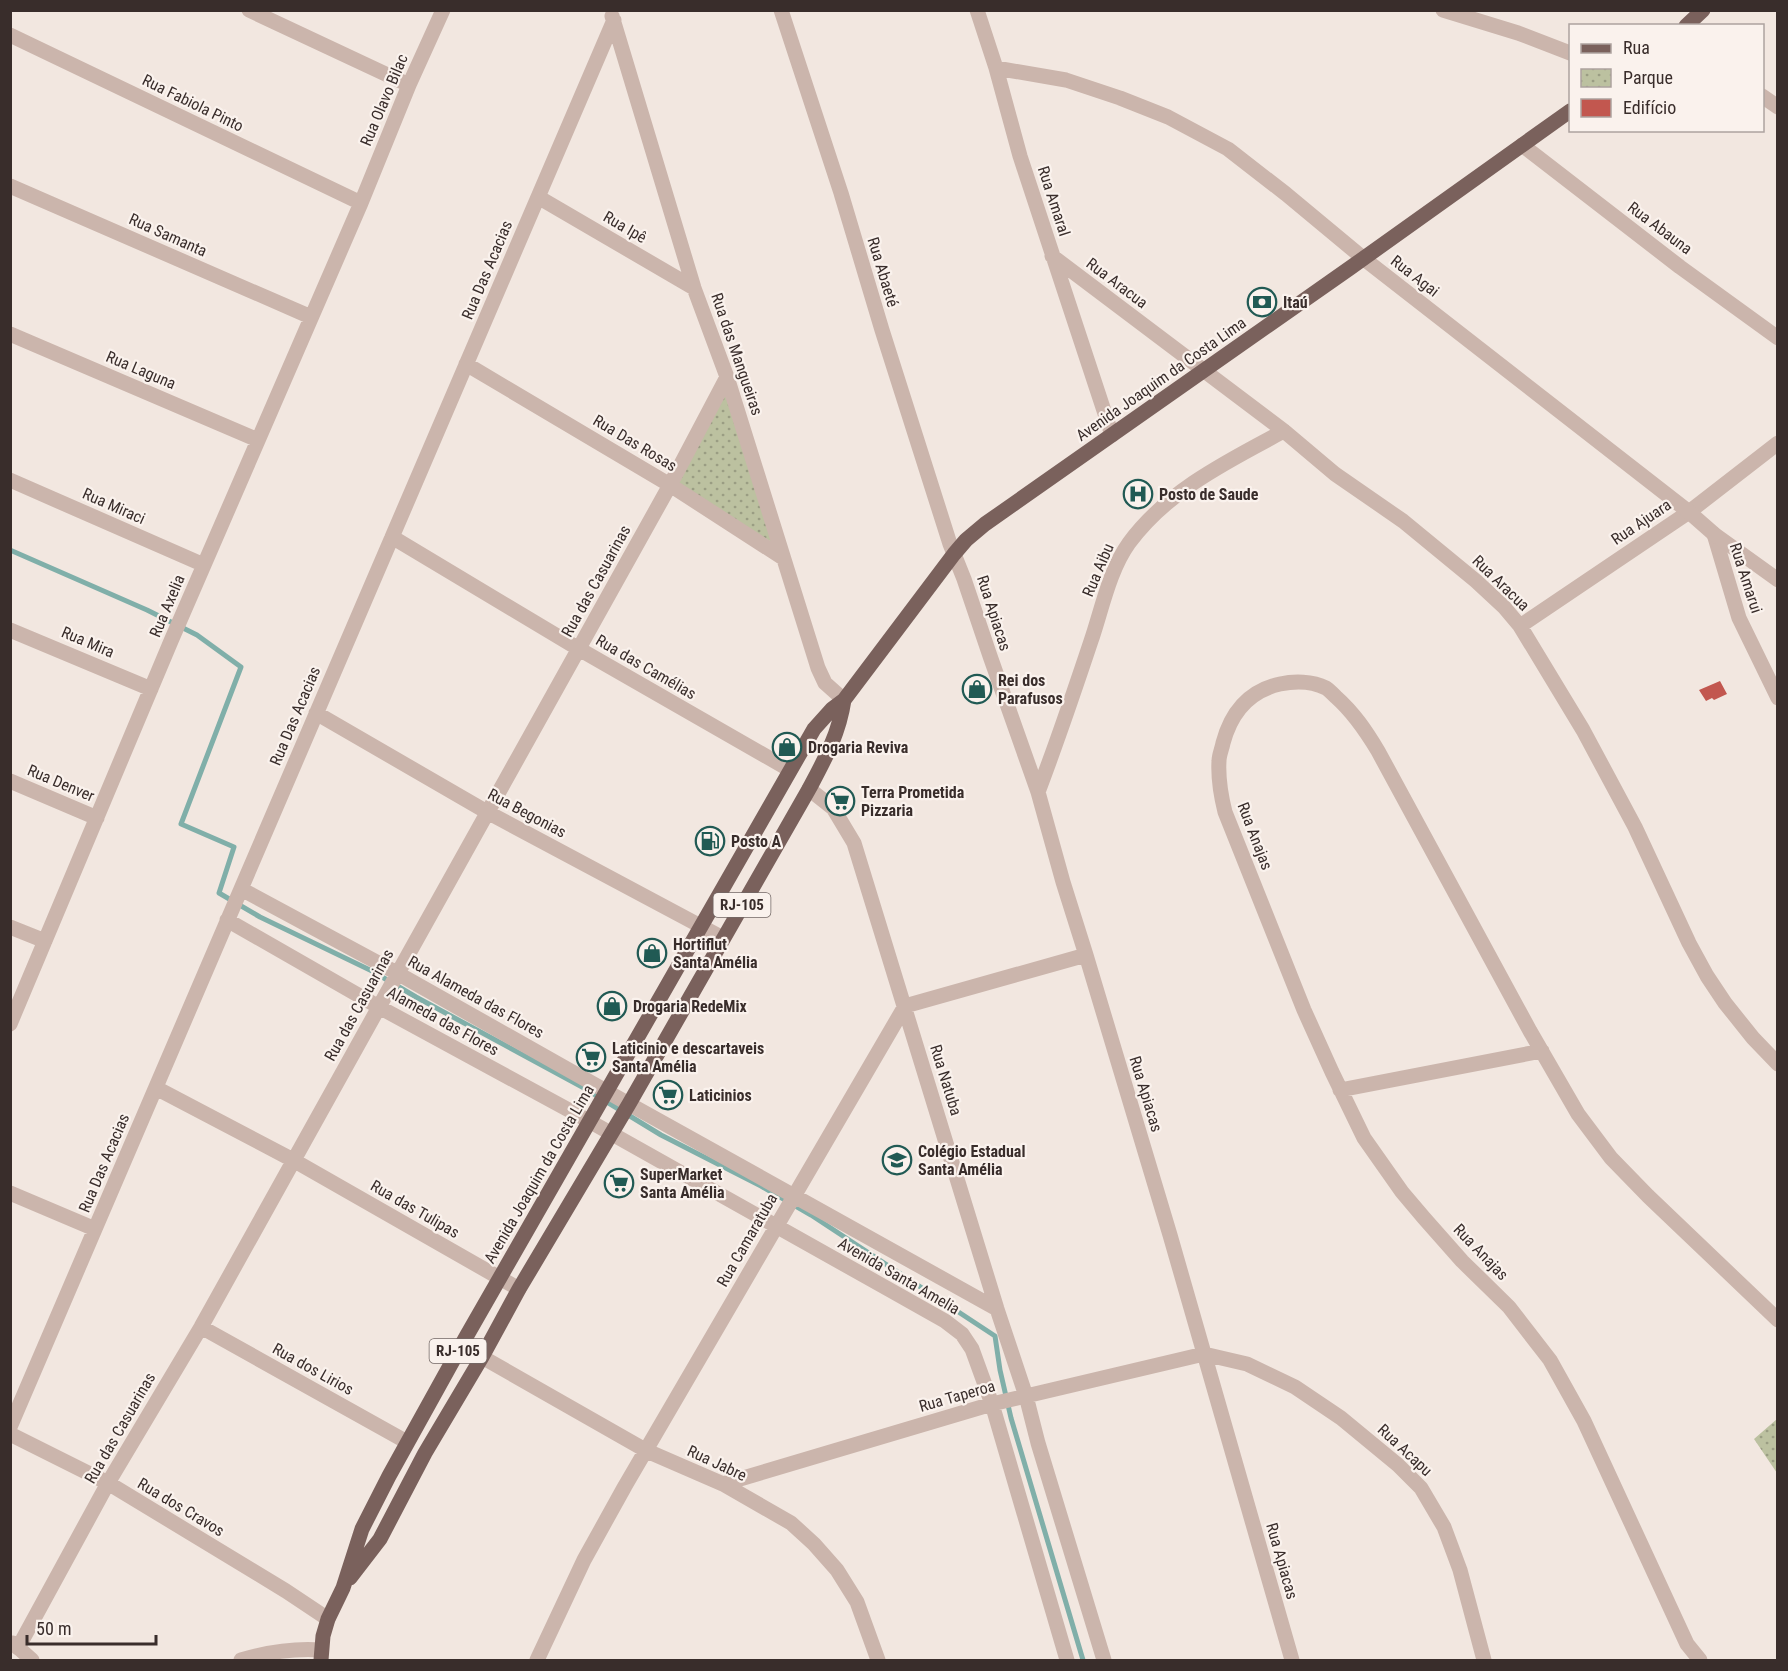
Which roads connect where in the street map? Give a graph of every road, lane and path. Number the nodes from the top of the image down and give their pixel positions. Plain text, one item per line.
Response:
1 (249, 10) edge
2 (443, 10) edge
3 (781, 10) edge
4 (977, 10) edge
5 (1443, 10) edge
6 (1704, 10) edge
7 (612, 15) edge
8 (1688, 24) edge
9 (10, 34) edge
10 (1569, 53) edge
11 (996, 68) junction
12 (409, 85) junction
13 (1764, 97) edge
14 (1778, 107) edge
15 (1569, 112) edge
16 (1522, 145) junction
17 (10, 186) edge
18 (538, 197) junction
19 (361, 203) junction
20 (1052, 256) junction
21 (1364, 258) junction
22 (694, 288) junction
23 (311, 317) junction
24 (10, 334) edge
25 (1778, 338) edge
26 (466, 364) junction
27 (1203, 371) junction
28 (727, 377) junction
29 (1284, 431) junction
30 (1112, 435) junction
31 (258, 440) junction
32 (1778, 443) edge
33 (10, 480) edge
34 (670, 485) junction
35 (1689, 512) junction
36 (1714, 534) junction
37 (392, 537) junction
38 (952, 549) junction
39 (783, 558) junction
40 (204, 565) junction
41 (1778, 579) edge
42 (1520, 626) junction
43 (10, 630) edge
44 (579, 649) junction
45 (151, 688) junction
46 (1778, 698) edge
47 (844, 700) junction
48 (316, 714) junction
49 (790, 770) junction
50 (10, 781) edge
51 (808, 789) junction
52 (1038, 792) junction
53 (487, 812) junction
54 (97, 818) junction
55 (241, 890) junction
56 (227, 920) junction
57 (701, 926) junction
58 (10, 927) edge
59 (723, 938) junction
60 (45, 941) junction
61 (1086, 955) junction
62 (397, 973) junction
63 (905, 1006) junction
64 (379, 1007) junction
65 (10, 1024) edge
66 (1542, 1052) junction
67 (1778, 1064) edge
68 (156, 1088) junction
69 (1340, 1090) junction
70 (607, 1092) junction
71 (629, 1104) junction
72 (589, 1121) junction
73 (612, 1134) junction
74 (293, 1160) junction
75 (10, 1192) edge
76 (793, 1196) junction
77 (776, 1226) junction
78 (95, 1228) junction
79 (500, 1278) junction
80 (519, 1289) junction
81 (997, 1309) junction
82 (1778, 1320) edge
83 (201, 1327) junction
84 (1204, 1354) junction
85 (482, 1357) junction
86 (1026, 1396) junction
87 (992, 1404) junction
88 (10, 1427) edge
89 (10, 1434) edge
90 (407, 1442) junction
91 (647, 1451) junction
92 (108, 1483) junction
93 (723, 1484) junction
94 (343, 1588) junction
95 (328, 1619) junction
96 (14, 1644) edge
97 (321, 1655) edge
98 (32, 1660) edge
99 (241, 1660) edge
100 (537, 1660) edge
101 (878, 1660) edge
102 (1067, 1660) edge
103 (1104, 1660) edge
104 (1292, 1660) edge
105 (1484, 1660) edge
106 (1700, 1660) edge

1 - 12 street
2 - 12 street, Rua Olavo Bilac
3 - 38 street, Rua Abaeté
4 - 11 street, Rua Amaral
5 - 10 street
6 - 8 main road
7 - 18 street, Rua Das Acacias
7 - 22 street, Rua das Mangueiras
9 - 19 street, Rua Fabiola Pinto
11 - 20 street, Rua Amaral
11 - 21 street, Rua Agai
12 - 19 street, Rua Olavo Bilac
13 - 14 street
15 - 16 main road, Avenida Joaquim da Costa Lima / RJ-105
16 - 21 main road, Avenida Joaquim da Costa Lima / RJ-105
16 - 25 street, Rua Abauna
17 - 23 street, Rua Samanta
18 - 22 street, Rua Ipê
18 - 26 street, Rua Das Acacias
19 - 23 street, Rua Axelia
20 - 27 street, Rua Aracua
20 - 30 street, Rua Amaral
21 - 27 main road, Avenida Joaquim da Costa Lima / RJ-105
21 - 35 street, Rua Agai
22 - 28 street, Rua das Mangueiras
23 - 31 street, Rua Axelia
24 - 31 street, Rua Laguna
26 - 34 street, Rua Das Rosas
26 - 37 street, Rua Das Acacias
27 - 29 street, Rua Aracua
27 - 30 main road, Avenida Joaquim da Costa Lima / RJ-105
28 - 34 street, Rua das Casuarinas
28 - 39 street, Rua das Mangueiras
29 - 42 street, Rua Aracua
29 - 52 street, Rua Aibu
30 - 38 main road, Avenida Joaquim da Costa Lima / RJ-105
31 - 40 street, Rua Axelia
32 - 35 street, Rua Ajuara
33 - 40 street, Rua Miraci
34 - 39 street, Rua Das Rosas
34 - 44 street, Rua das Casuarinas
35 - 36 street, Rua Agai
35 - 42 street, Rua Ajuara
36 - 41 street, Rua Agai
36 - 46 street, Rua Amarui
37 - 44 street, Rua das Camélias
37 - 48 street, Rua Das Acacias
38 - 47 main road, Avenida Joaquim da Costa Lima / RJ-105
38 - 52 street, Rua Apiacas
39 - 47 street, Rua das Mangueiras
40 - 45 street, Rua Axelia
42 - 67 street, Rua Aracua
43 - 45 street, Rua Mira
44 - 49 street, Rua das Camélias
44 - 53 street, Rua das Casuarinas
45 - 54 street, Rua Axelia
47 - 49 main road, Avenida Joaquim da Costa Lima / RJ-105
47 - 51 main road, Avenida Joaquim da Costa Lima / RJ-105
48 - 53 street, Rua Begonias
48 - 55 street, Rua Das Acacias
49 - 57 main road, Avenida Joaquim da Costa Lima / RJ-105
50 - 54 street, Rua Denver
51 - 59 main road, Avenida Joaquim da Costa Lima / RJ-105
51 - 63 street, Rua Natuba
52 - 61 street, Rua Apiacas
53 - 57 street, Rua Begonias
53 - 62 street, Rua das Casuarinas
54 - 60 street, Rua Axelia
55 - 56 street, Rua Das Acacias
55 - 62 street, Rua Alameda das Flores
56 - 64 street, Alameda das Flores
56 - 68 street, Rua Das Acacias
57 - 59 street, Rua Begonias
57 - 70 main road, Avenida Joaquim da Costa Lima / RJ-105
58 - 60 street
59 - 71 main road, Avenida Joaquim da Costa Lima / RJ-105
60 - 65 street, Rua Axelia
61 - 63 street
61 - 84 street, Rua Apiacas
62 - 64 street, Rua das Casuarinas
62 - 70 street, Rua Alameda das Flores
63 - 76 street, Rua Camaratuba
63 - 81 street, Rua Natuba
64 - 72 street, Alameda das Flores
64 - 74 street, Rua das Casuarinas
66 - 69 street
66 - 69 street, Rua Anajas
66 - 82 street, Rua Anajas
68 - 74 street
68 - 78 street, Rua Das Acacias
69 - 106 street, Rua Anajas
70 - 71 street, Rua Alameda das Flores
70 - 72 main road, Avenida Joaquim da Costa Lima / RJ-105
71 - 73 main road, Avenida Joaquim da Costa Lima / RJ-105
71 - 76 street, Avenida Santa Amelia
72 - 73 street, Alameda das Flores
72 - 79 main road, Avenida Joaquim da Costa Lima / RJ-105
73 - 77 street, Avenida Santa Amelia
73 - 80 main road, Avenida Joaquim da Costa Lima / RJ-105
74 - 79 street, Rua das Tulipas
74 - 83 street, Rua das Casuarinas
75 - 78 street
76 - 77 street, Rua Camaratuba
76 - 81 street, Avenida Santa Amelia
77 - 87 street, Avenida Santa Amelia
77 - 91 street, Rua Camaratuba
78 - 88 street, Rua Das Acacias
79 - 80 street, Rua das Tulipas
79 - 90 main road, Avenida Joaquim da Costa Lima / RJ-105
80 - 85 main road, Avenida Joaquim da Costa Lima / RJ-105
81 - 86 street, Rua Natuba
83 - 90 street, Rua dos Lirios
83 - 92 street, Rua das Casuarinas
84 - 86 street, Rua Taperoa
84 - 104 street, Rua Apiacas
84 - 105 street, Rua Acapu
85 - 91 street, Rua Jabre
85 - 94 main road, Avenida Joaquim da Costa Lima / RJ-105
86 - 87 street, Rua Taperoa
86 - 103 street
87 - 93 street, Rua Taperoa
87 - 102 street, Avenida Santa Amelia
89 - 92 street, Rua dos Cravos
90 - 94 main road, Avenida Joaquim da Costa Lima / RJ-105
91 - 93 street, Rua Jabre
91 - 100 street, Rua Camaratuba
92 - 95 street, Rua dos Cravos
92 - 96 street, Rua das Casuarinas
93 - 101 street, Rua Jabre
94 - 95 main road, Avenida Joaquim da Costa Lima / RJ-105
95 - 97 main road, Avenida Joaquim da Costa Lima / RJ-105
96 - 98 street
97 - 99 street

